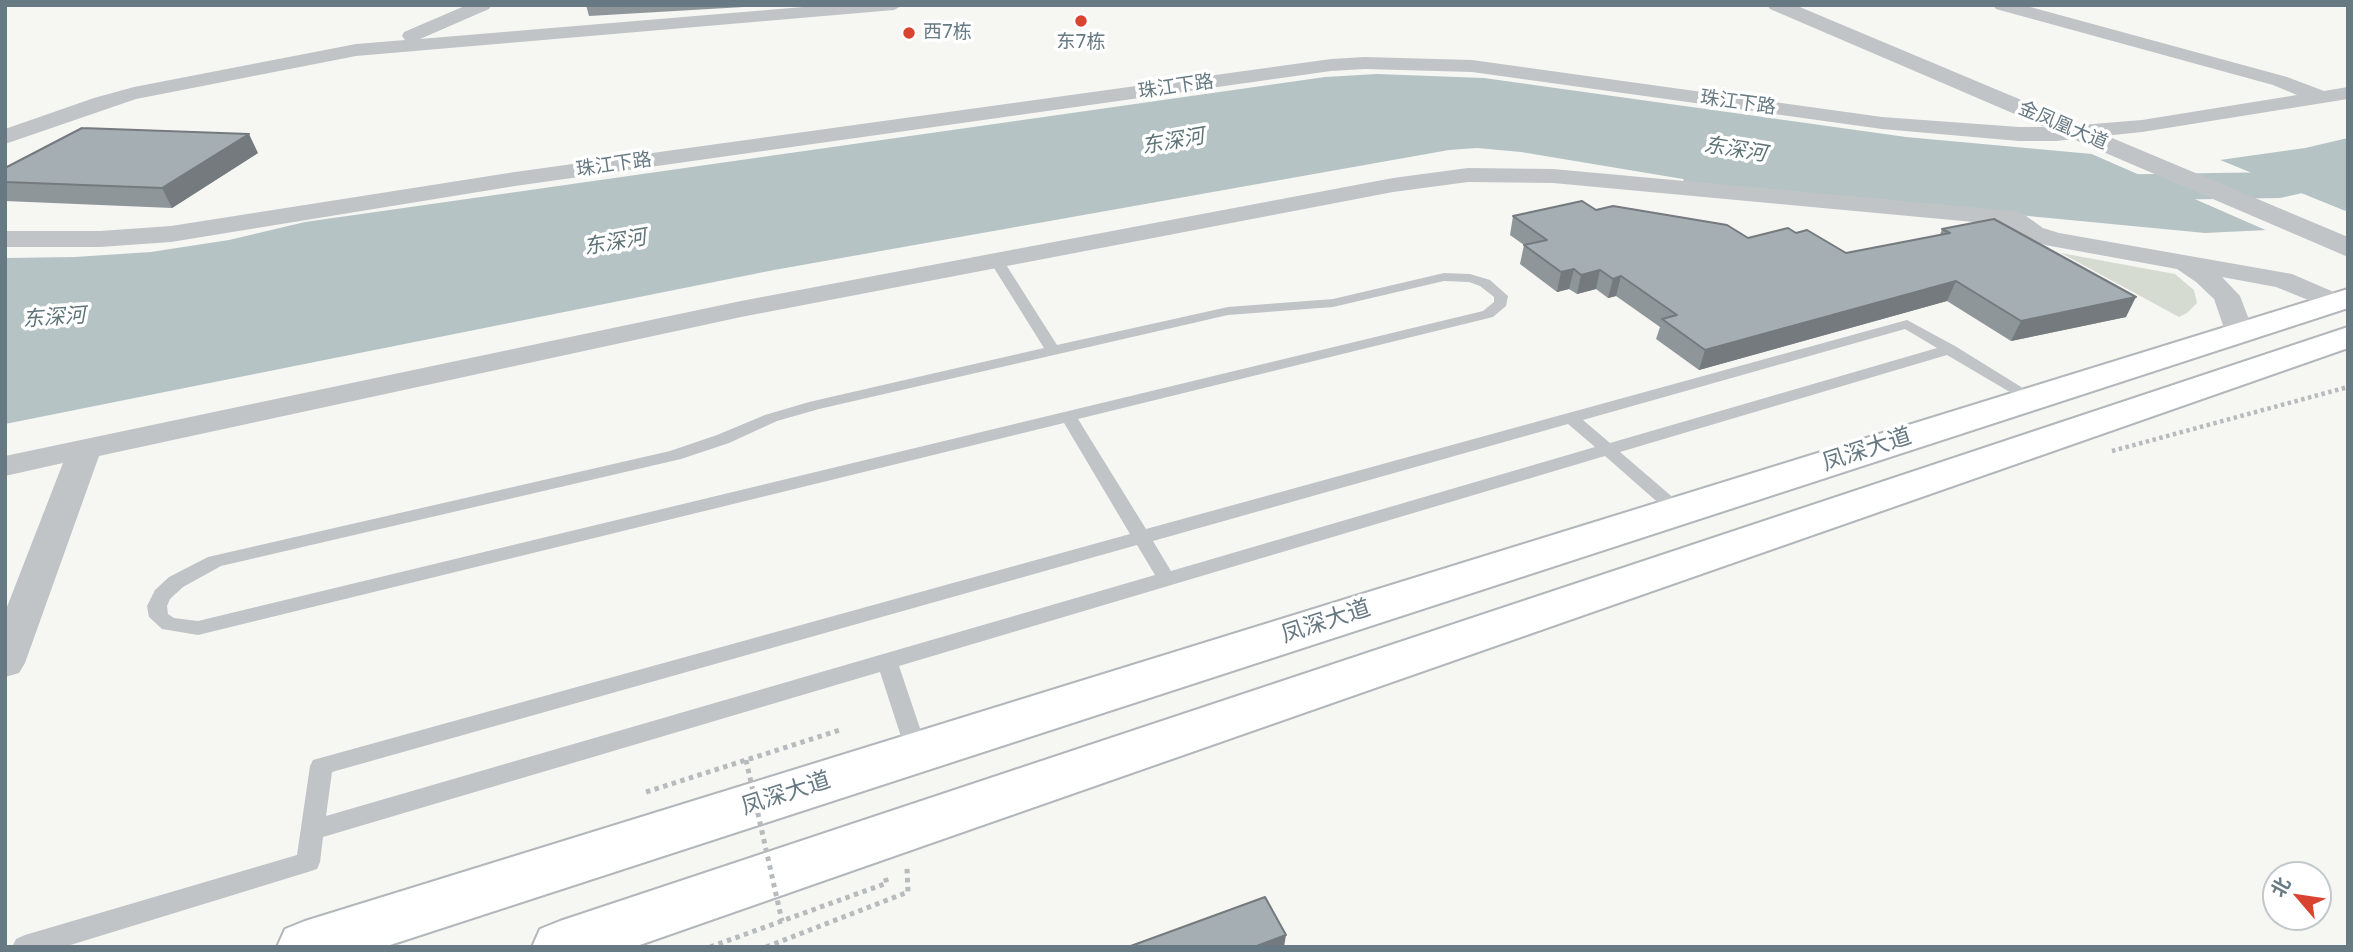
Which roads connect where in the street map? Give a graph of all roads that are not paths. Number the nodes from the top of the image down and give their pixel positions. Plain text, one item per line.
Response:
1 (483, 5) edge
2 (894, 5) edge
3 (1777, 5) edge
4 (1810, 5) edge
5 (2002, 5) edge
6 (844, 7) edge
7 (571, 15) dead end
8 (560, 33) junction
9 (387, 47) junction
10 (2348, 93) edge
11 (2324, 98) junction
12 (5, 117) edge
13 (38, 125) junction
14 (2076, 132) junction
15 (5, 137) edge
16 (2112, 139) junction
17 (2348, 228) edge
18 (5, 239) edge
19 (2348, 248) edge
20 (2160, 259) junction
21 (996, 260) junction
22 (2342, 325) edge
23 (2234, 334) junction
24 (1950, 349) junction
25 (1054, 351) junction
26 (2031, 398) junction
27 (1068, 416) junction
28 (1571, 418) junction
29 (85, 449) junction
30 (1608, 450) junction
31 (5, 466) edge
32 (1677, 510) junction
33 (1142, 537) junction
34 (1167, 579) junction
35 (887, 662) junction
36 (5, 663) edge
37 (917, 752) junction
38 (313, 830) junction
39 (25, 947) edge
40 (305, 947) edge
41 (560, 947) edge

1 - 9 street
2 - 6 street
3 - 14 street, 金凤凰大道
4 - 16 street, 金凤凰大道
5 - 11 street
6 - 8 street
7 - 8 street
8 - 9 street
9 - 13 street
10 - 11 street
11 - 16 street
12 - 13 street
13 - 15 street
14 - 16 street, 金凤凰大道
14 - 18 street, 珠江下路
16 - 17 street, 金凤凰大道
16 - 19 street, 金凤凰大道
20 - 21 street
20 - 22 street
20 - 23 street
21 - 25 lane
21 - 29 street
22 - 23 main road, 凤深大道
22 - 41 main road, 凤深大道
23 - 26 main road, 凤深大道
24 - 26 lane
24 - 28 lane
24 - 30 lane
25 - 27 lane
25 - 27 lane
26 - 32 main road, 凤深大道
27 - 33 lane
28 - 30 lane
28 - 33 lane
29 - 31 street
29 - 36 street
30 - 32 lane
30 - 34 lane
32 - 37 main road, 凤深大道
33 - 34 lane
33 - 38 lane
34 - 35 lane
35 - 37 lane
35 - 38 lane
37 - 40 main road, 凤深大道
38 - 39 lane

